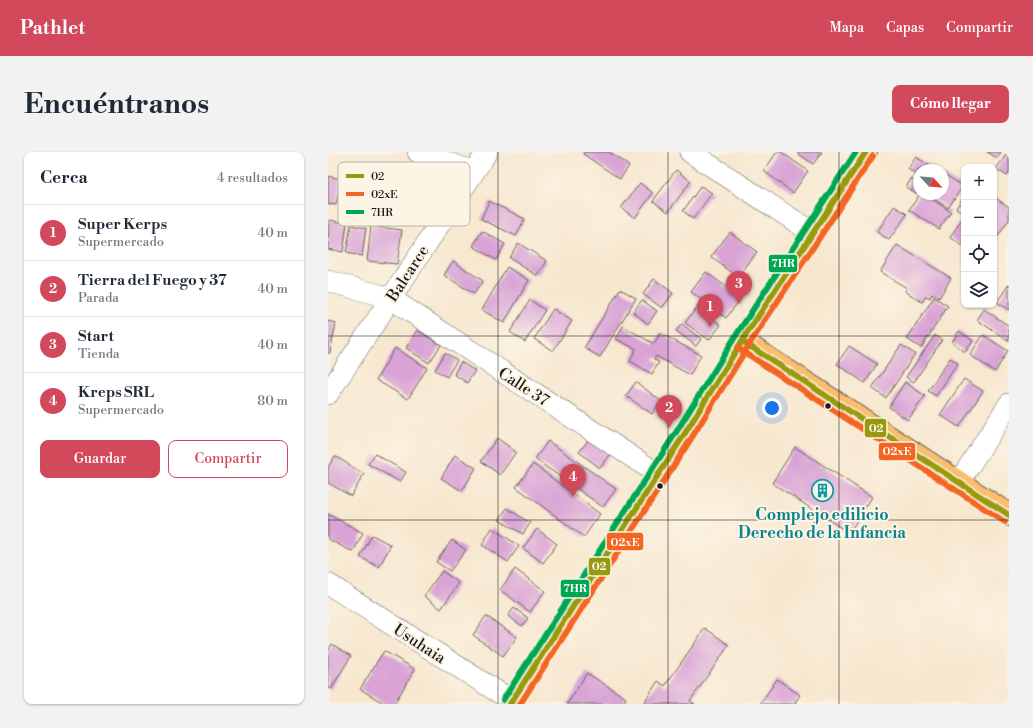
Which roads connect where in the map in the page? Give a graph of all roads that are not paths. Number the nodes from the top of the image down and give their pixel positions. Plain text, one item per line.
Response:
1 (418, 152) edge
2 (487, 152) edge
3 (690, 152) edge
4 (866, 152) edge
5 (446, 162) edge
6 (470, 171) edge
7 (474, 172) junction
8 (470, 178) edge
9 (438, 226) edge
10 (813, 233) junction
11 (328, 281) edge
12 (390, 298) junction
13 (742, 341) junction
14 (328, 394) edge
15 (1009, 404) edge
16 (658, 474) junction
17 (959, 482) junction
18 (1009, 515) edge
19 (328, 584) edge
20 (511, 703) edge

1 - 5 street
2 - 7 street, Balcarce
3 - 10 street
4 - 10 main road
6 - 7 street
7 - 8 street, Balcarce
9 - 12 street, Balcarce
10 - 13 main road
11 - 12 street, Calle 37
12 - 14 street, Balcarce
12 - 16 street, Calle 37
13 - 16 main road
13 - 17 main road
15 - 17 street
16 - 20 main road
17 - 18 main road
19 - 20 street, Usuhaia

